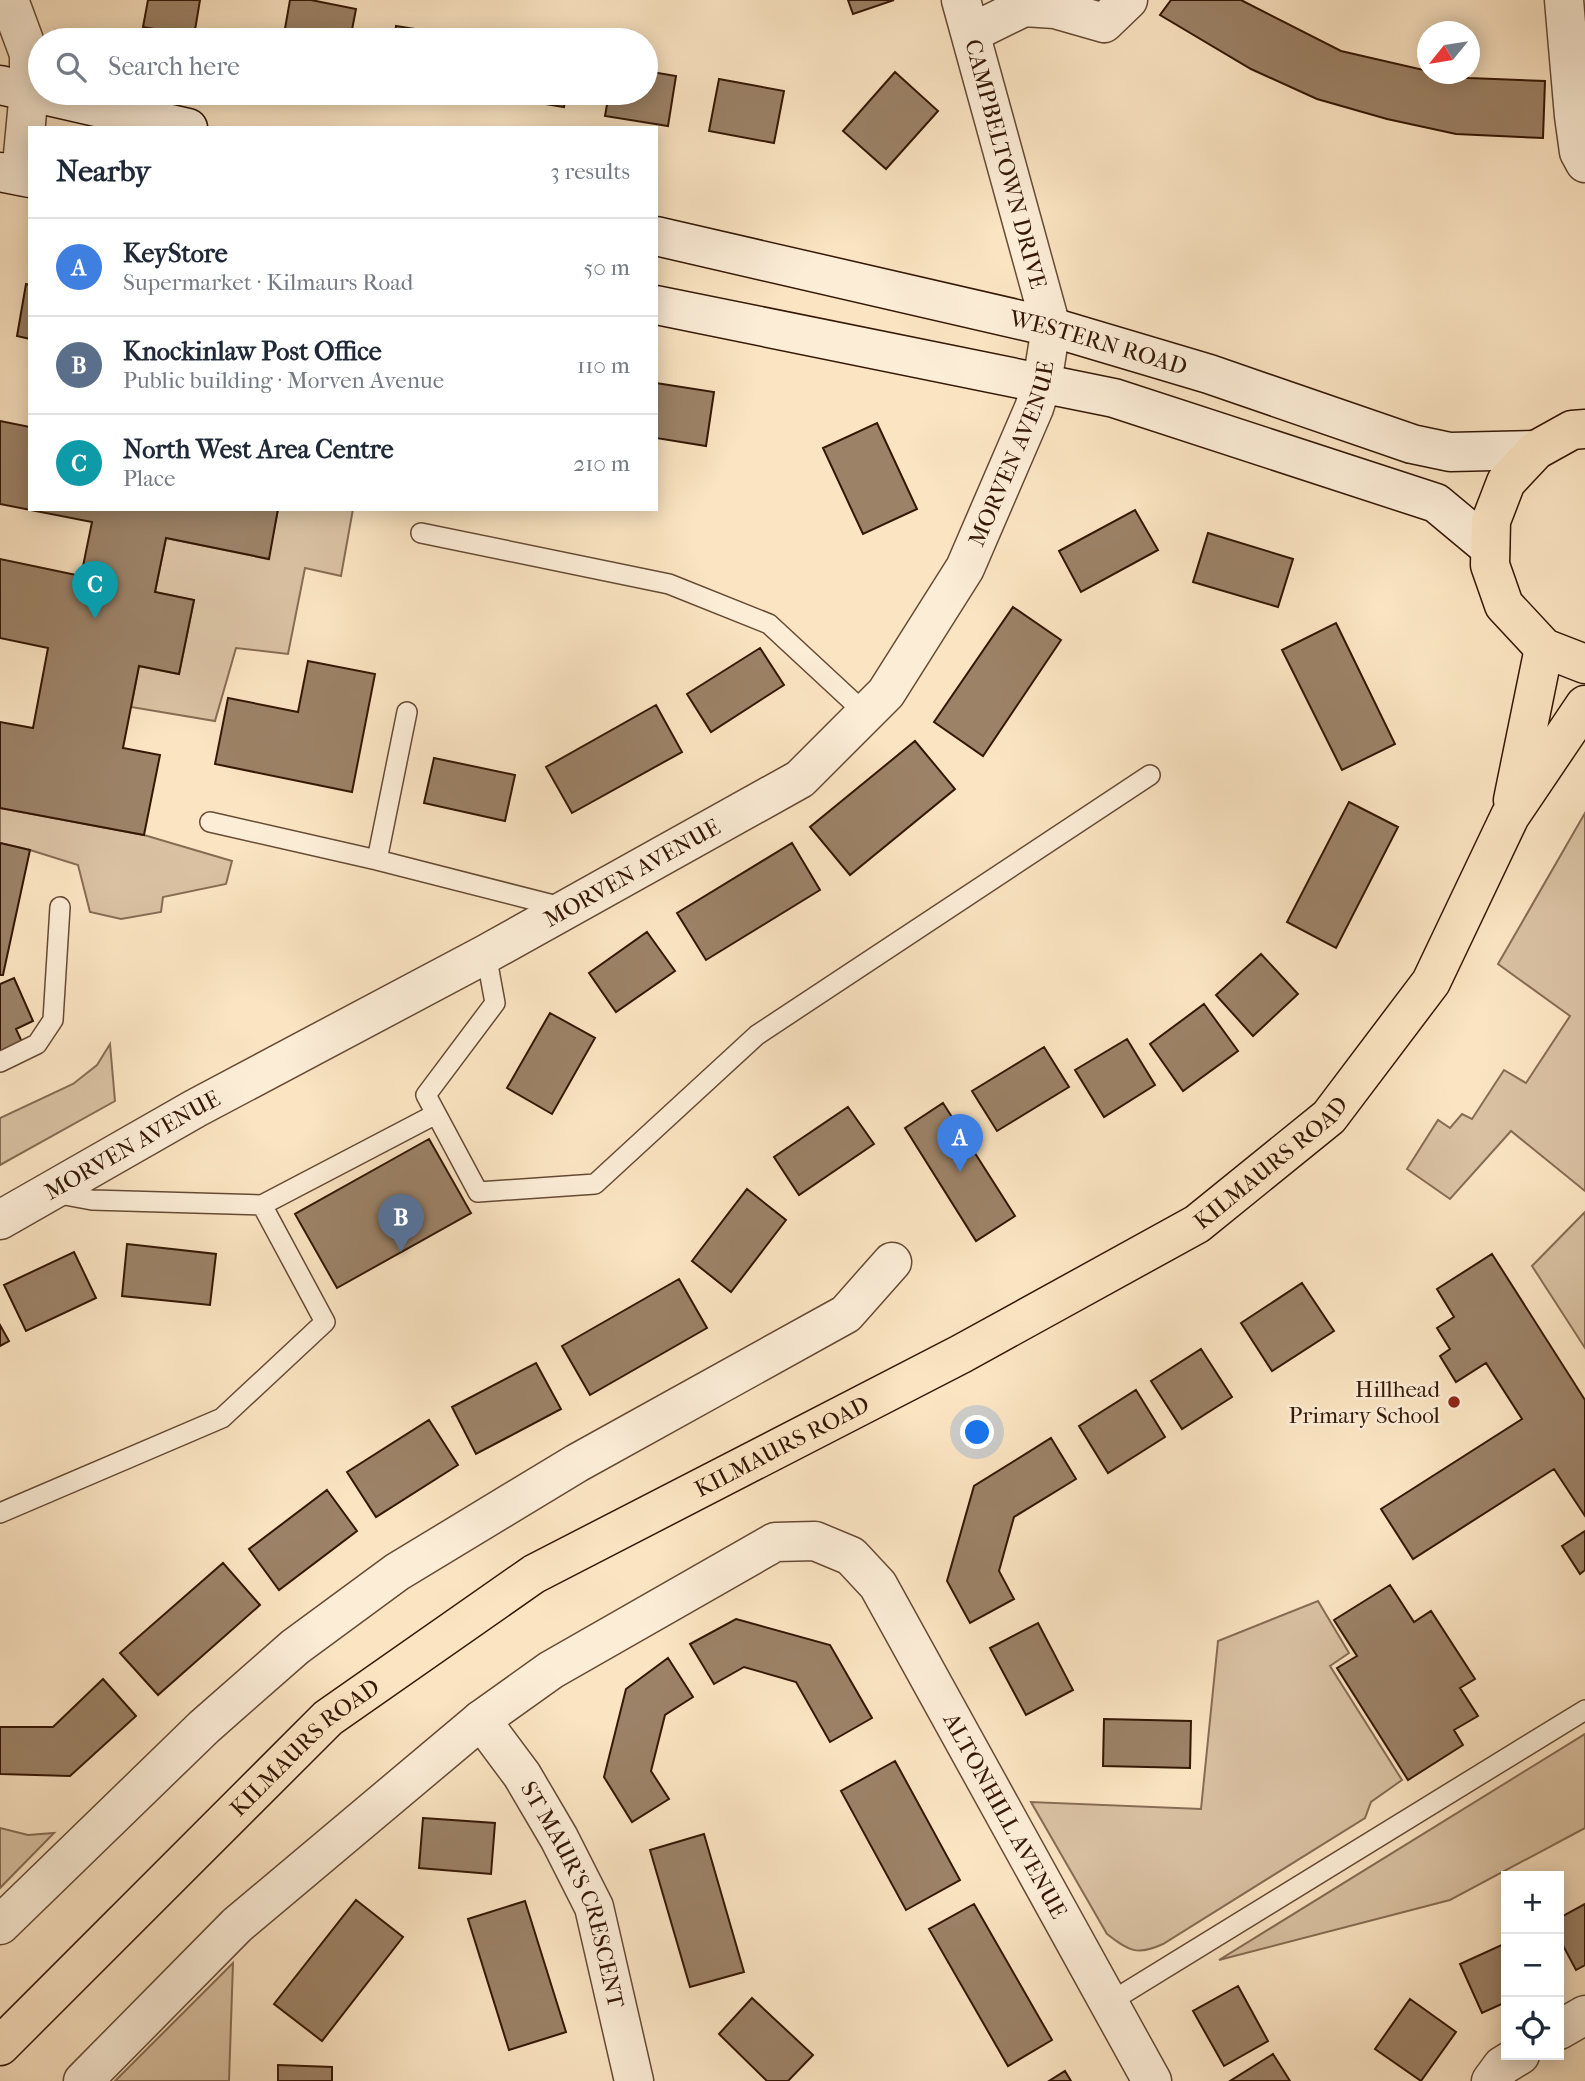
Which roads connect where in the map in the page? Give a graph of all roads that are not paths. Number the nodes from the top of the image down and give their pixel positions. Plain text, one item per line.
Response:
1 (9, 0) edge
2 (1128, 0) edge
3 (1564, 0) edge
4 (966, 16) edge
5 (28, 51) edge
6 (28, 56) edge
7 (14, 88) edge
8 (88, 105) edge
9 (179, 126) edge
10 (1585, 163) edge
11 (17, 175) edge
12 (658, 236) edge
13 (658, 305) edge
14 (998, 315) junction
15 (1051, 327) junction
16 (989, 373) junction
17 (1042, 383) junction
18 (1585, 429) edge
19 (1536, 450) junction
20 (421, 533) dead end
21 (1490, 548) junction
22 (1544, 648) junction
23 (1585, 664) edge
24 (1585, 705) edge
25 (407, 712) dead end
26 (866, 714) junction
27 (1150, 775) dead end
28 (1510, 816) junction
29 (210, 822) dead end
30 (377, 860) junction
31 (61, 907) dead end
32 (566, 909) junction
33 (486, 954) junction
34 (0, 1062) edge
35 (436, 1114) junction
36 (50, 1192) junction
37 (262, 1205) junction
38 (0, 1220) edge
39 (892, 1262) dead end
40 (0, 1513) edge
41 (1585, 1710) edge
42 (481, 1720) junction
43 (0, 1925) edge
44 (1110, 2002) junction
45 (1585, 2015) edge
46 (1564, 2027) edge
47 (0, 2046) edge
48 (1512, 2060) edge
49 (83, 2081) edge
50 (634, 2081) edge
51 (1152, 2081) edge
52 (1491, 2081) edge

1 - 5 street
2 - 4 street
3 - 10 street
4 - 15 street, CAMPBELTOWN DRIVE
6 - 7 street
7 - 11 street
8 - 9 street
12 - 14 street, WESTERN ROAD
13 - 16 street
14 - 15 street, WESTERN ROAD
14 - 16 street
15 - 17 street, MORVEN AVENUE
15 - 19 street, WESTERN ROAD
16 - 17 street
17 - 21 street
17 - 26 street, MORVEN AVENUE
18 - 19 main road
19 - 21 main road
20 - 26 lane
21 - 22 main road
22 - 23 main road
22 - 28 main road, KILMAURS ROAD
24 - 28 main road, KILMAURS ROAD
25 - 30 lane
26 - 32 street, MORVEN AVENUE
27 - 35 lane
28 - 47 main road, KILMAURS ROAD
29 - 30 lane
30 - 32 lane
31 - 34 lane
32 - 33 street, MORVEN AVENUE
33 - 35 lane
33 - 36 street, MORVEN AVENUE
35 - 37 lane
36 - 37 lane
36 - 38 street, MORVEN AVENUE
37 - 40 lane
39 - 43 street
41 - 44 lane
42 - 44 street, ALTONHILL AVENUE
42 - 49 street
42 - 50 street, ST MAUR'S CRESCENT
44 - 51 street, ALTONHILL AVENUE
45 - 46 street
48 - 52 street

